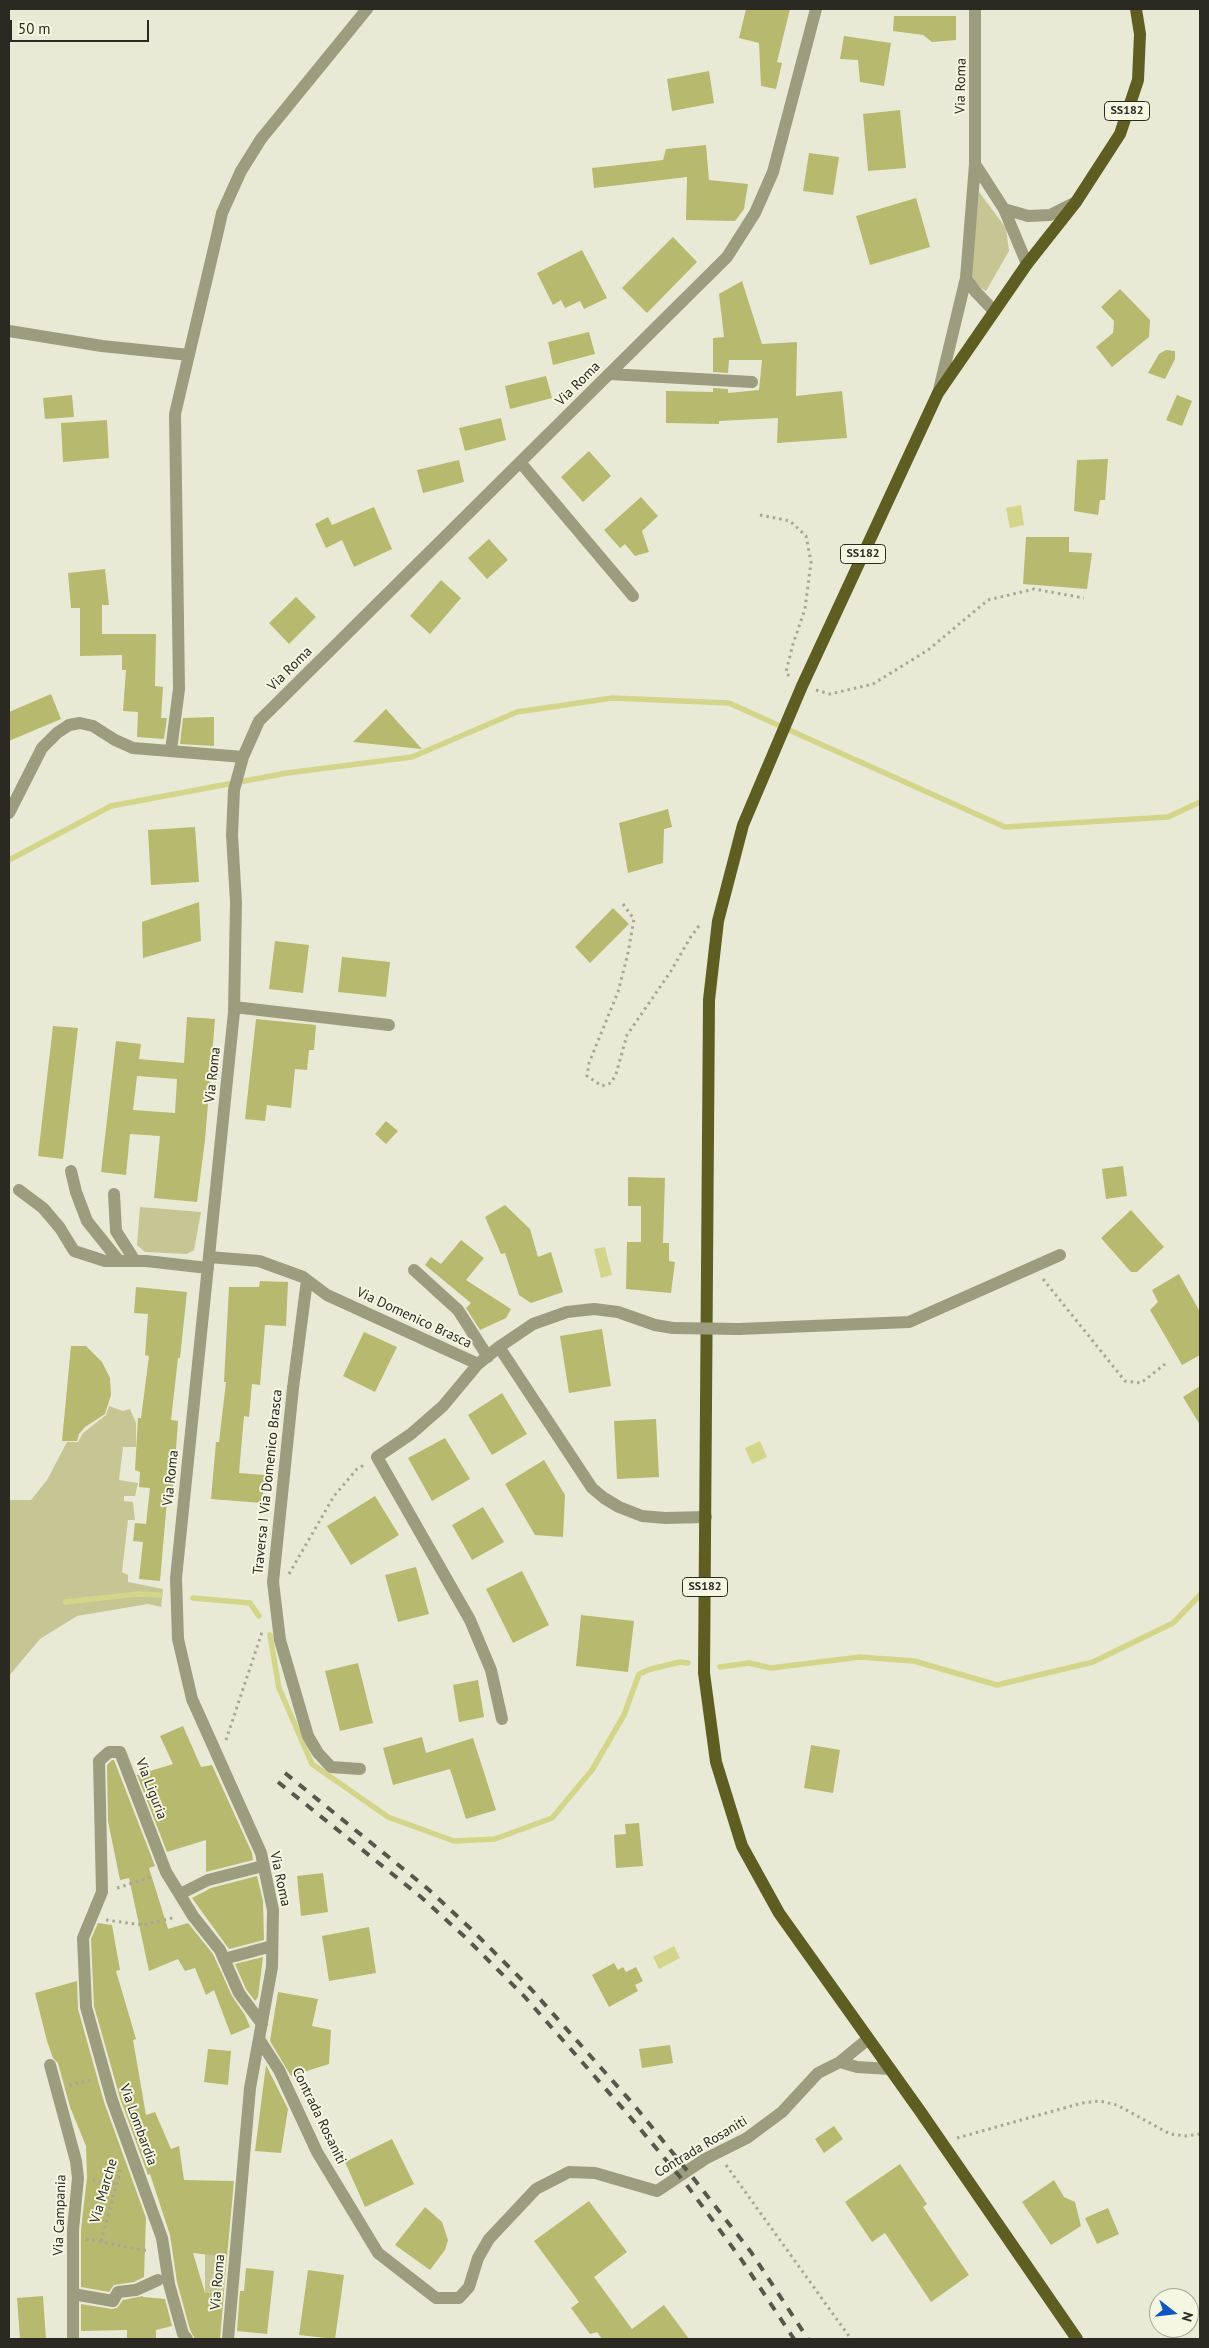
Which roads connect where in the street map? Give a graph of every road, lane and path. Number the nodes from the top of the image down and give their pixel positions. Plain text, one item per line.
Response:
1 (367, 9) edge
2 (816, 9) edge
3 (975, 9) edge
4 (1136, 9) edge
5 (975, 164) junction
6 (1076, 202) junction
7 (1004, 209) junction
8 (1027, 264) junction
9 (966, 278) junction
10 (994, 311) junction
11 (9, 331) edge
12 (189, 355) junction
13 (609, 374) junction
14 (752, 382) dead end
15 (938, 393) junction
16 (520, 462) junction
17 (760, 515) dead end
18 (633, 596) dead end
19 (1084, 598) dead end
20 (802, 686) junction
21 (171, 750) junction
22 (243, 756) junction
23 (9, 813) edge
24 (623, 904) dead end
25 (718, 921) junction
26 (234, 1008) junction
27 (389, 1025) dead end
28 (71, 1171) dead end
29 (19, 1190) dead end
30 (114, 1194) dead end
31 (1060, 1255) dead end
32 (119, 1261) junction
33 (135, 1261) junction
34 (208, 1263) junction
35 (1033, 1267) junction
36 (414, 1270) dead end
37 (307, 1280) junction
38 (500, 1347) junction
39 (483, 1361) junction
40 (1165, 1364) dead end
41 (377, 1457) junction
42 (706, 1517) junction
43 (274, 1598) junction
44 (265, 1623) dead end
45 (502, 1719) dead end
46 (226, 1740) dead end
47 (360, 1769) dead end
48 (263, 1866) junction
49 (166, 1872) junction
50 (102, 1892) junction
51 (180, 1894) junction
52 (180, 1916) dead end
53 (92, 1917) junction
54 (272, 1946) junction
55 (224, 1959) junction
56 (262, 2024) junction
57 (259, 2039) junction
58 (868, 2039) junction
59 (840, 2062) junction
60 (50, 2065) dead end
61 (890, 2069) junction
62 (105, 2076) junction
63 (56, 2089) junction
64 (1200, 2134) edge
65 (942, 2143) junction
66 (128, 2147) junction
67 (717, 2153) junction
68 (78, 2178) junction
69 (117, 2184) junction
70 (73, 2238) junction
71 (101, 2241) junction
72 (158, 2280) joint
73 (73, 2294) junction
74 (73, 2339) edge
75 (187, 2339) edge
76 (228, 2339) edge
77 (851, 2339) edge
78 (1077, 2339) edge

1 - 12 street
2 - 13 street, Via Roma
3 - 5 street, Via Roma
4 - 6 main road, SS182
5 - 7 street
5 - 9 street, Via Roma
6 - 7 street
6 - 8 main road, SS182
7 - 8 street
8 - 10 main road, SS182
9 - 10 street
9 - 15 street, Via Roma
10 - 15 main road, SS182
11 - 12 street
12 - 21 street
13 - 14 street
13 - 16 street, Via Roma
15 - 20 main road, SS182
16 - 18 street
16 - 22 street, Via Roma
17 - 20 path
19 - 20 path
20 - 25 main road, SS182
21 - 22 street
21 - 23 street
22 - 26 street, Via Roma
24 - 25 path
25 - 42 main road, SS182
26 - 27 street
26 - 34 street, Via Roma
28 - 32 street
29 - 32 street, Via Domenico Brasca
30 - 33 street
31 - 35 street, Via Domenico Brasca
32 - 33 street, Via Domenico Brasca
33 - 34 street, Via Domenico Brasca
34 - 37 street, Via Domenico Brasca
34 - 48 street, Via Roma
35 - 38 street, Via Domenico Brasca, bridge
35 - 40 path
36 - 39 street
37 - 39 street, Via Domenico Brasca
37 - 43 street, Traversa I Via Domenico Brasca
38 - 39 street, Via Domenico Brasca
38 - 42 street
39 - 41 street
41 - 43 path
41 - 45 street
42 - 58 main road, SS182
43 - 47 street, Traversa I Via Domenico Brasca
44 - 46 path
48 - 51 street
48 - 54 street, Via Roma
49 - 50 path
49 - 50 street, Via Liguria
49 - 51 street, Via Liguria
50 - 53 street, Via Liguria
51 - 55 street, Via Liguria
52 - 53 path
53 - 62 street, Via Lombardia
54 - 55 street
54 - 56 street, Via Roma
55 - 56 street, Via Liguria
56 - 57 street, Via Roma
57 - 67 street, Contrada Rosaniti
57 - 76 street, Via Roma
58 - 59 street, Contrada Rosaniti
58 - 61 main road, SS182
59 - 61 street
59 - 67 street, Contrada Rosaniti
60 - 63 street, Via Campania
61 - 65 main road, SS182
62 - 63 path
62 - 66 street, Via Lombardia
63 - 68 street, Via Campania
64 - 65 path
65 - 78 main road, SS182
66 - 69 path, Via Marche
66 - 75 street, Via Lombardia
67 - 77 path
68 - 69 path
68 - 70 street, Via Campania
69 - 71 path, Via Marche
70 - 71 path
70 - 73 street, Via Campania
71 - 72 path
72 - 73 street
73 - 74 street, Via Campania

